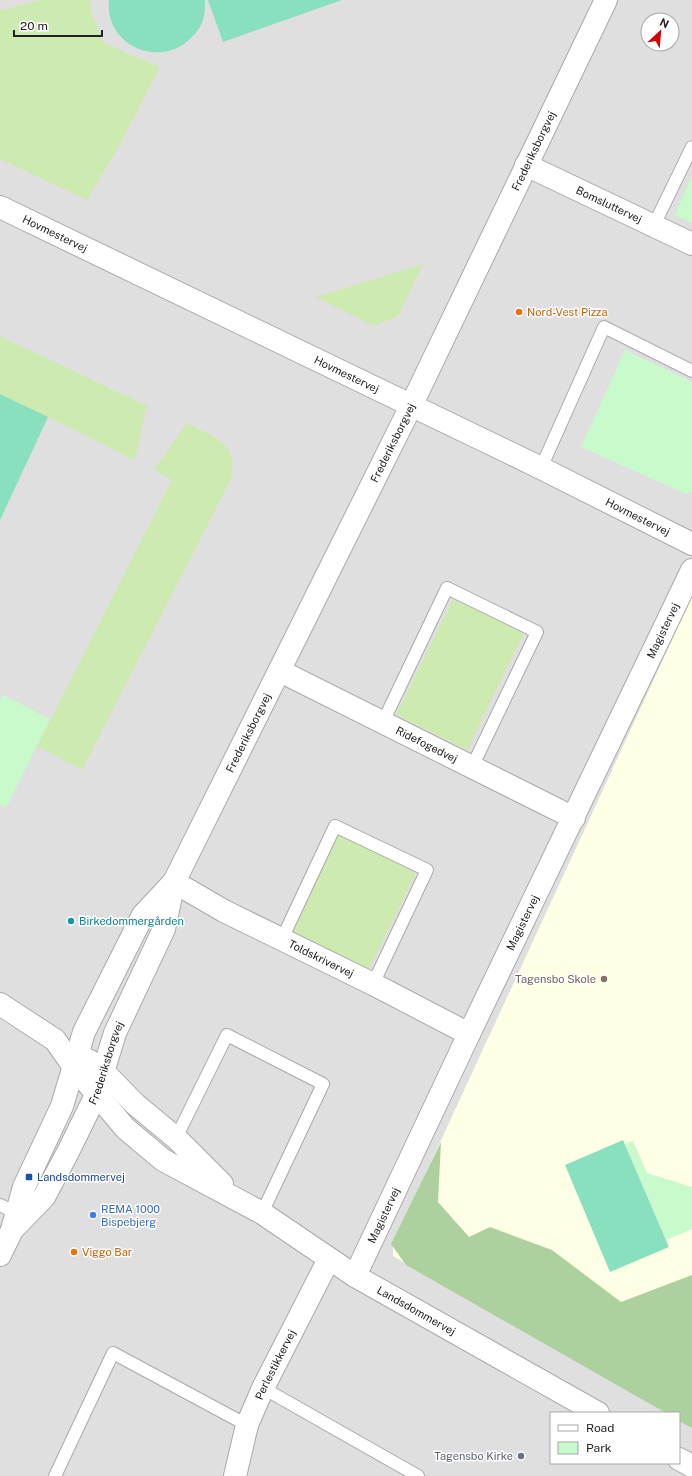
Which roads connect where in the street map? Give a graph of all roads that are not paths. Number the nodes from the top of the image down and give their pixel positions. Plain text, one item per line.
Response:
1 (606, 0) edge
2 (692, 148) edge
3 (526, 165) junction
4 (0, 207) edge
5 (654, 225) junction
6 (692, 244) edge
7 (692, 371) edge
8 (411, 406) junction
9 (541, 468) junction
10 (692, 544) edge
11 (692, 570) edge
12 (280, 670) junction
13 (383, 722) junction
14 (472, 767) junction
15 (574, 818) junction
16 (174, 882) junction
17 (282, 939) junction
18 (373, 984) junction
19 (0, 1004) edge
20 (469, 1034) junction
21 (74, 1068) junction
22 (104, 1072) junction
23 (96, 1095) junction
24 (176, 1138) junction
25 (239, 1200) junction
26 (262, 1213) junction
27 (14, 1216) edge
28 (0, 1255) edge
29 (328, 1259) junction
30 (355, 1276) junction
31 (263, 1388) junction
32 (596, 1412) edge
33 (247, 1425) junction
34 (680, 1460) edge
35 (692, 1466) edge
36 (55, 1476) edge
37 (235, 1476) edge
38 (418, 1476) edge

1 - 3 street, Frederiksborgvej
2 - 5 lane
3 - 5 street, Bomsluttervej
3 - 8 street, Frederiksborgvej
4 - 8 street, Hovmestervej
5 - 6 street, Bomsluttervej
7 - 9 lane
8 - 9 street, Hovmestervej
8 - 12 street, Frederiksborgvej
9 - 10 street, Hovmestervej
11 - 15 street, Magistervej
12 - 13 street, Ridefogedvej
12 - 16 street, Frederiksborgvej
13 - 14 street, Ridefogedvej
13 - 14 lane
14 - 15 street, Ridefogedvej
15 - 20 street, Magistervej
16 - 17 street, Toldskrivervej
16 - 21 street, Frederiksborgvej
16 - 22 street, Frederiksborgvej
17 - 18 street, Toldskrivervej
17 - 18 lane
18 - 20 street, Toldskrivervej
19 - 21 street, Landsdommervej
20 - 30 street, Magistervej
21 - 22 street, Landsdommervej
21 - 23 street, Landsdommervej
21 - 27 street, Frederiksborgvej
22 - 23 street, Frederiksborgvej
22 - 24 street, Landsdommervej
23 - 25 street, Landsdommervej
23 - 27 street, Frederiksborgvej
24 - 25 street, Landsdommervej
24 - 26 lane
25 - 26 street, Landsdommervej
26 - 29 street, Landsdommervej
27 - 28 street, Frederiksborgvej
29 - 30 street, Landsdommervej
29 - 31 street, Perlestikkervej
30 - 32 street, Landsdommervej
31 - 33 street, Perlestikkervej
31 - 38 lane
33 - 36 lane
33 - 37 street, Perlestikkervej
34 - 35 street

